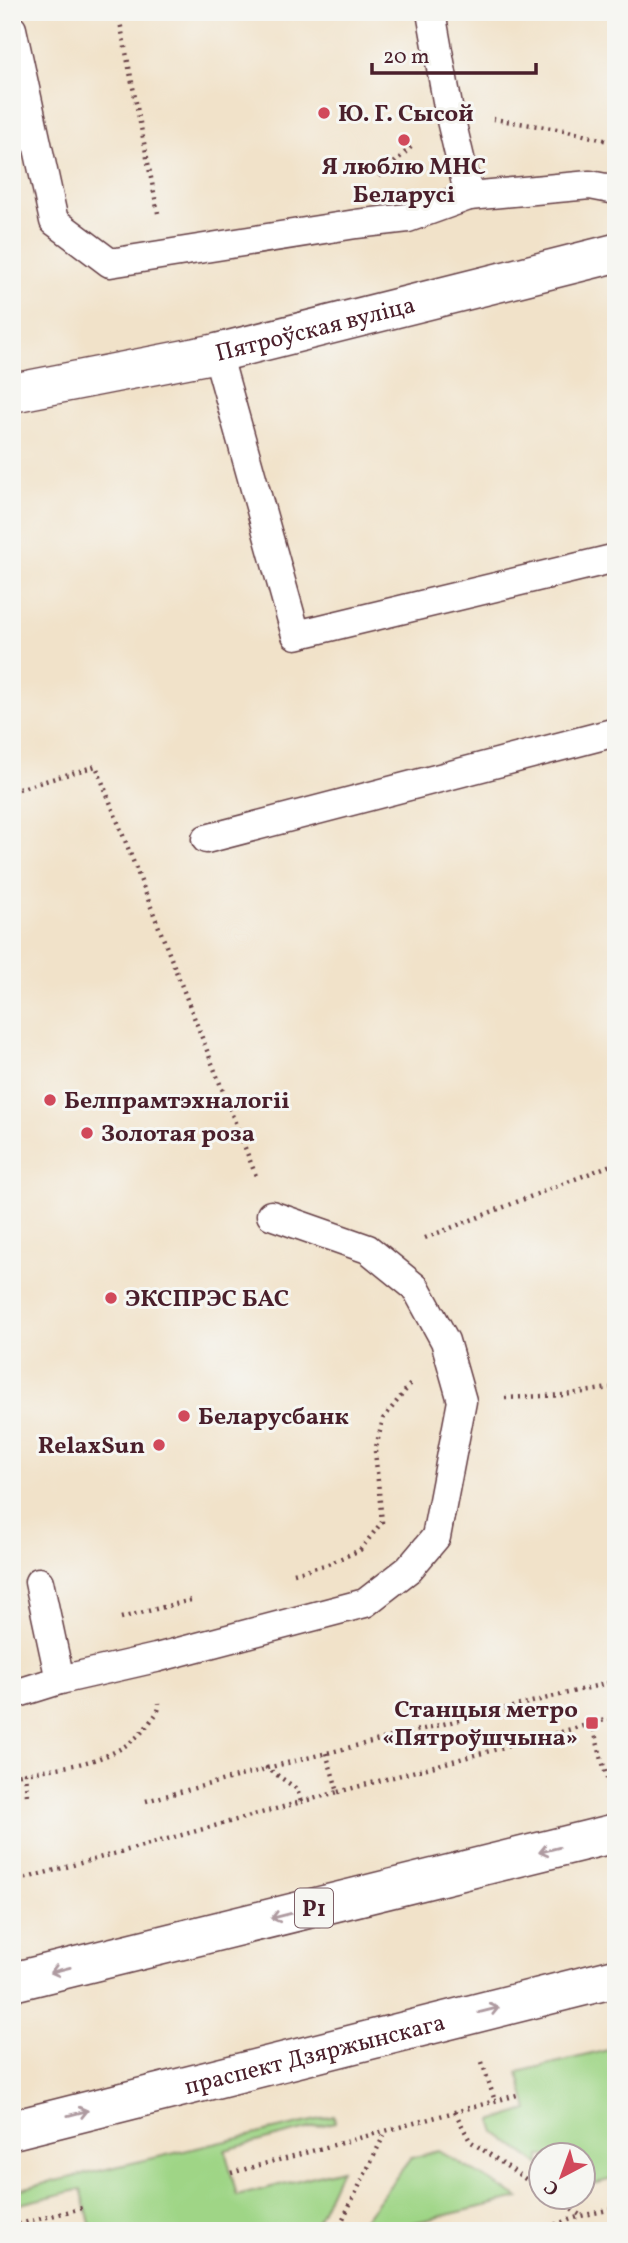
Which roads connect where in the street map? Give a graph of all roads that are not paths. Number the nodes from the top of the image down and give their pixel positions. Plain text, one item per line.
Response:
1 (431, 12) edge
2 (12, 29) edge
3 (616, 190) edge
4 (469, 196) junction
5 (616, 253) edge
6 (217, 353) junction
7 (12, 393) edge
8 (616, 558) edge
9 (616, 732) edge
10 (206, 839) dead end
11 (271, 1215) road end
12 (39, 1582) dead end
13 (60, 1680) junction
14 (12, 1695) edge
15 (614, 1816) edge
16 (616, 1978) edge
17 (12, 1982) edge
18 (12, 2130) edge

1 - 4 lane
2 - 4 lane
3 - 4 lane
5 - 6 main road, Пятроўская вуліца
6 - 7 main road, Пятроўская вуліца
6 - 8 lane
9 - 10 lane
11 - 13 lane
12 - 13 lane
13 - 14 lane
15 -> 17 main road, Р1
18 -> 16 main road, праспект Дзяржынскага

